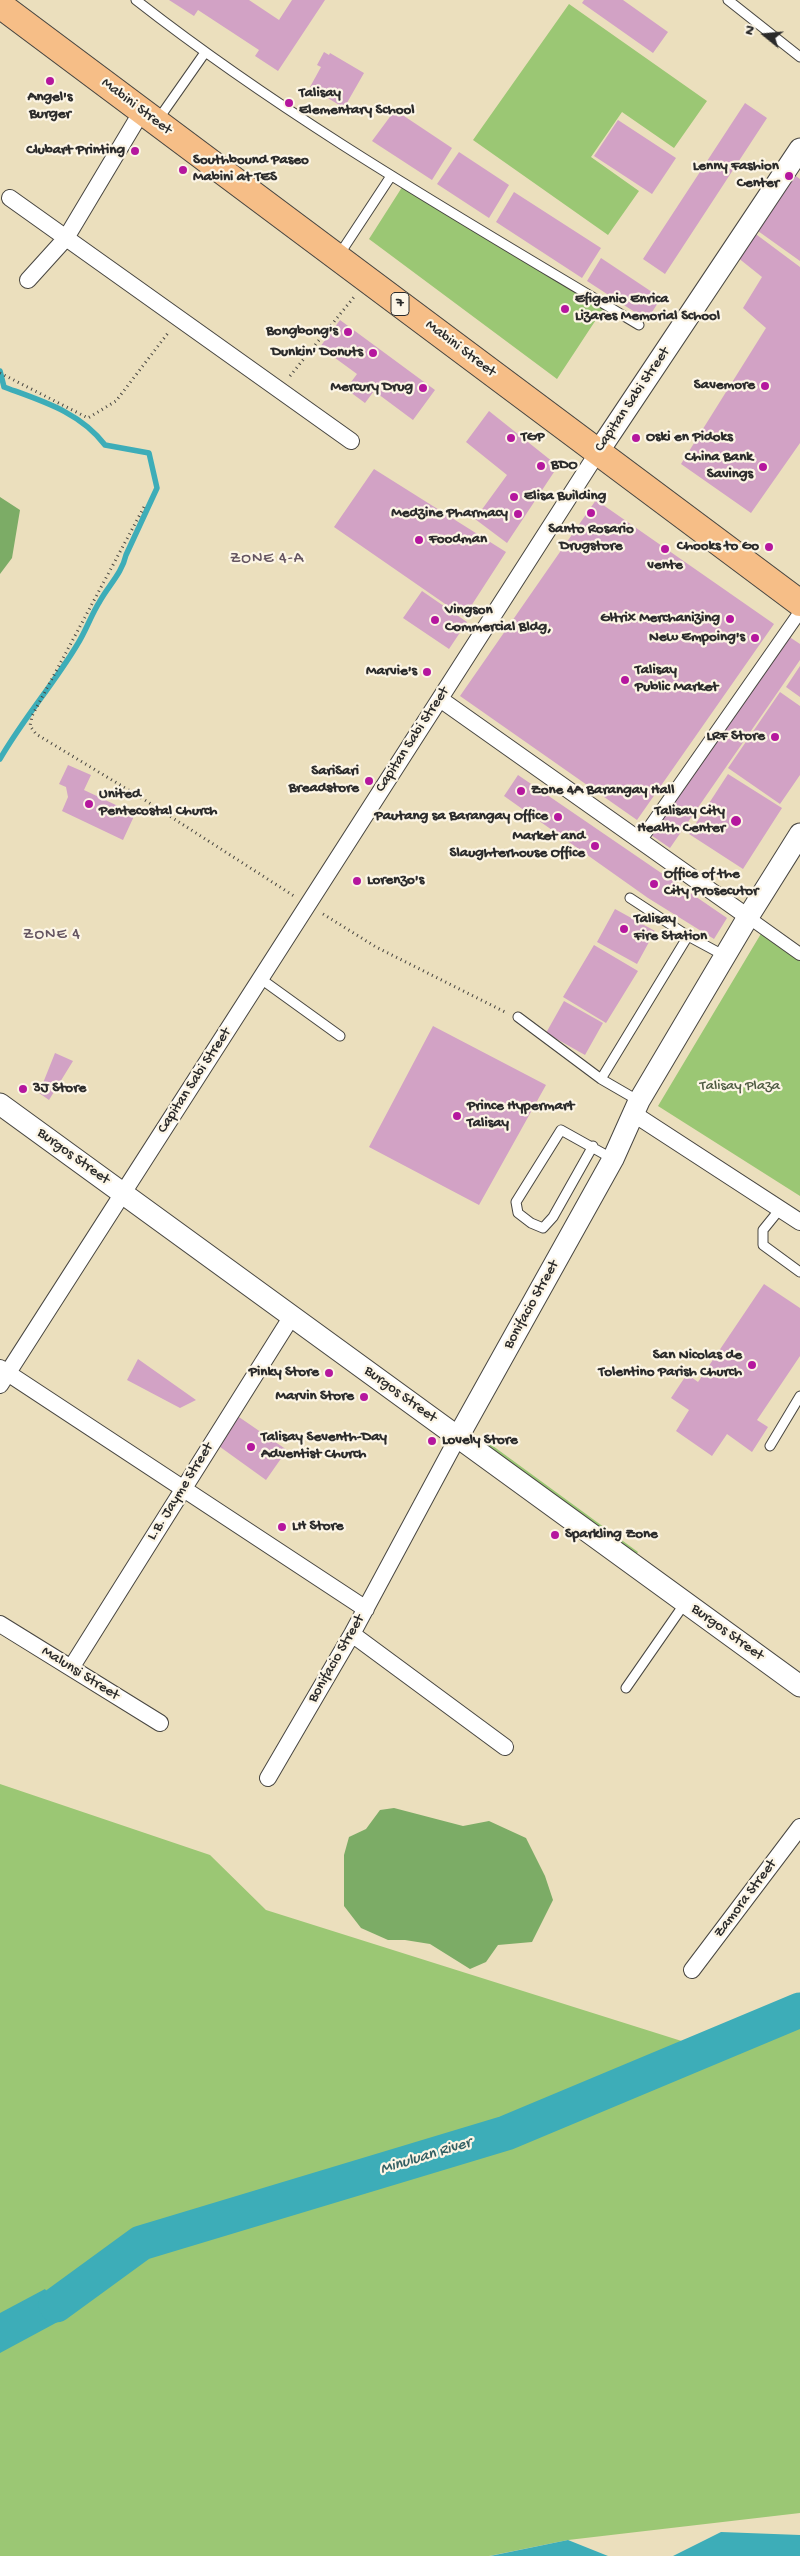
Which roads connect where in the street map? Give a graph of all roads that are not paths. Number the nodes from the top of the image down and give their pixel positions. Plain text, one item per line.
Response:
1 (136, 0) edge
2 (728, 0) edge
3 (0, 5) edge
4 (204, 54) junction
5 (800, 57) edge
6 (149, 117) junction
7 (800, 149) edge
8 (391, 176) junction
9 (10, 198) dead end
10 (66, 238) junction
11 (337, 257) junction
12 (28, 280) dead end
13 (639, 325) dead end
14 (351, 441) dead end
15 (598, 452) junction
16 (800, 603) edge
17 (800, 612) edge
18 (440, 700) junction
19 (800, 834) edge
20 (640, 841) junction
21 (630, 898) dead end
22 (748, 917) junction
23 (688, 936) junction
24 (800, 954) edge
25 (726, 956) junction
26 (261, 979) junction
27 (518, 1017) road end
28 (340, 1036) dead end
29 (601, 1080) junction
30 (0, 1104) edge
31 (636, 1108) junction
32 (593, 1146) junction
33 (613, 1159) junction
34 (123, 1194) junction
35 (780, 1209) junction
36 (800, 1222) edge
37 (800, 1272) edge
38 (292, 1316) junction
39 (3, 1376) edge
40 (800, 1396) edge
41 (458, 1437) junction
42 (770, 1446) dead end
43 (183, 1489) junction
44 (686, 1603) junction
45 (366, 1609) junction
46 (0, 1624) edge
47 (352, 1634) junction
48 (71, 1668) junction
49 (800, 1686) edge
50 (626, 1688) dead end
51 (160, 1723) dead end
52 (506, 1747) dead end
53 (268, 1778) dead end
54 (800, 1827) edge
55 (692, 1970) dead end

1 - 4 lane
2 - 5 lane
3 - 6 main road, Mabini Street / 7
4 - 6 lane
4 - 8 lane
6 - 10 street
6 - 11 main road, Mabini Street / 7
7 - 15 street, Capitan Sabi Street
8 - 11 lane
8 - 13 lane
9 - 10 street
10 - 12 street
10 - 14 street
11 - 15 main road, Mabini Street / 7
15 - 16 main road, Mabini Street / 7
15 - 18 street, Capitan Sabi Street
17 - 20 street
18 - 20 street
18 - 26 street, Capitan Sabi Street
19 - 22 street, Bonifacio Street
20 - 22 street
21 - 23 lane
22 - 24 street
22 - 25 street, Bonifacio Street
23 - 25 lane
23 - 29 lane
25 - 31 street, Bonifacio Street
26 - 28 lane
26 - 34 street, Capitan Sabi Street
27 - 29 lane
29 - 31 lane
30 - 34 street, Burgos Street
31 - 33 street, Bonifacio Street
31 - 35 street
32 - 32 lane
32 - 33 lane
33 - 41 street, Bonifacio Street
34 - 38 street, Burgos Street
34 - 39 street, Capitan Sabi Street
35 - 36 street
35 - 37 lane
38 - 41 street, Burgos Street
38 - 43 street, L.B. Jayme Street
39 - 43 street
40 - 42 lane
41 - 44 street, Burgos Street
41 - 45 street, Bonifacio Street
43 - 45 street
43 - 48 street, L.B. Jayme Street
44 - 49 street, Burgos Street
44 - 50 lane
45 - 47 street, Bonifacio Street
46 - 48 street, Malunsi Street
47 - 52 street
47 - 53 street, Bonifacio Street
48 - 51 street, Malunsi Street
54 - 55 street, Zamora Street

